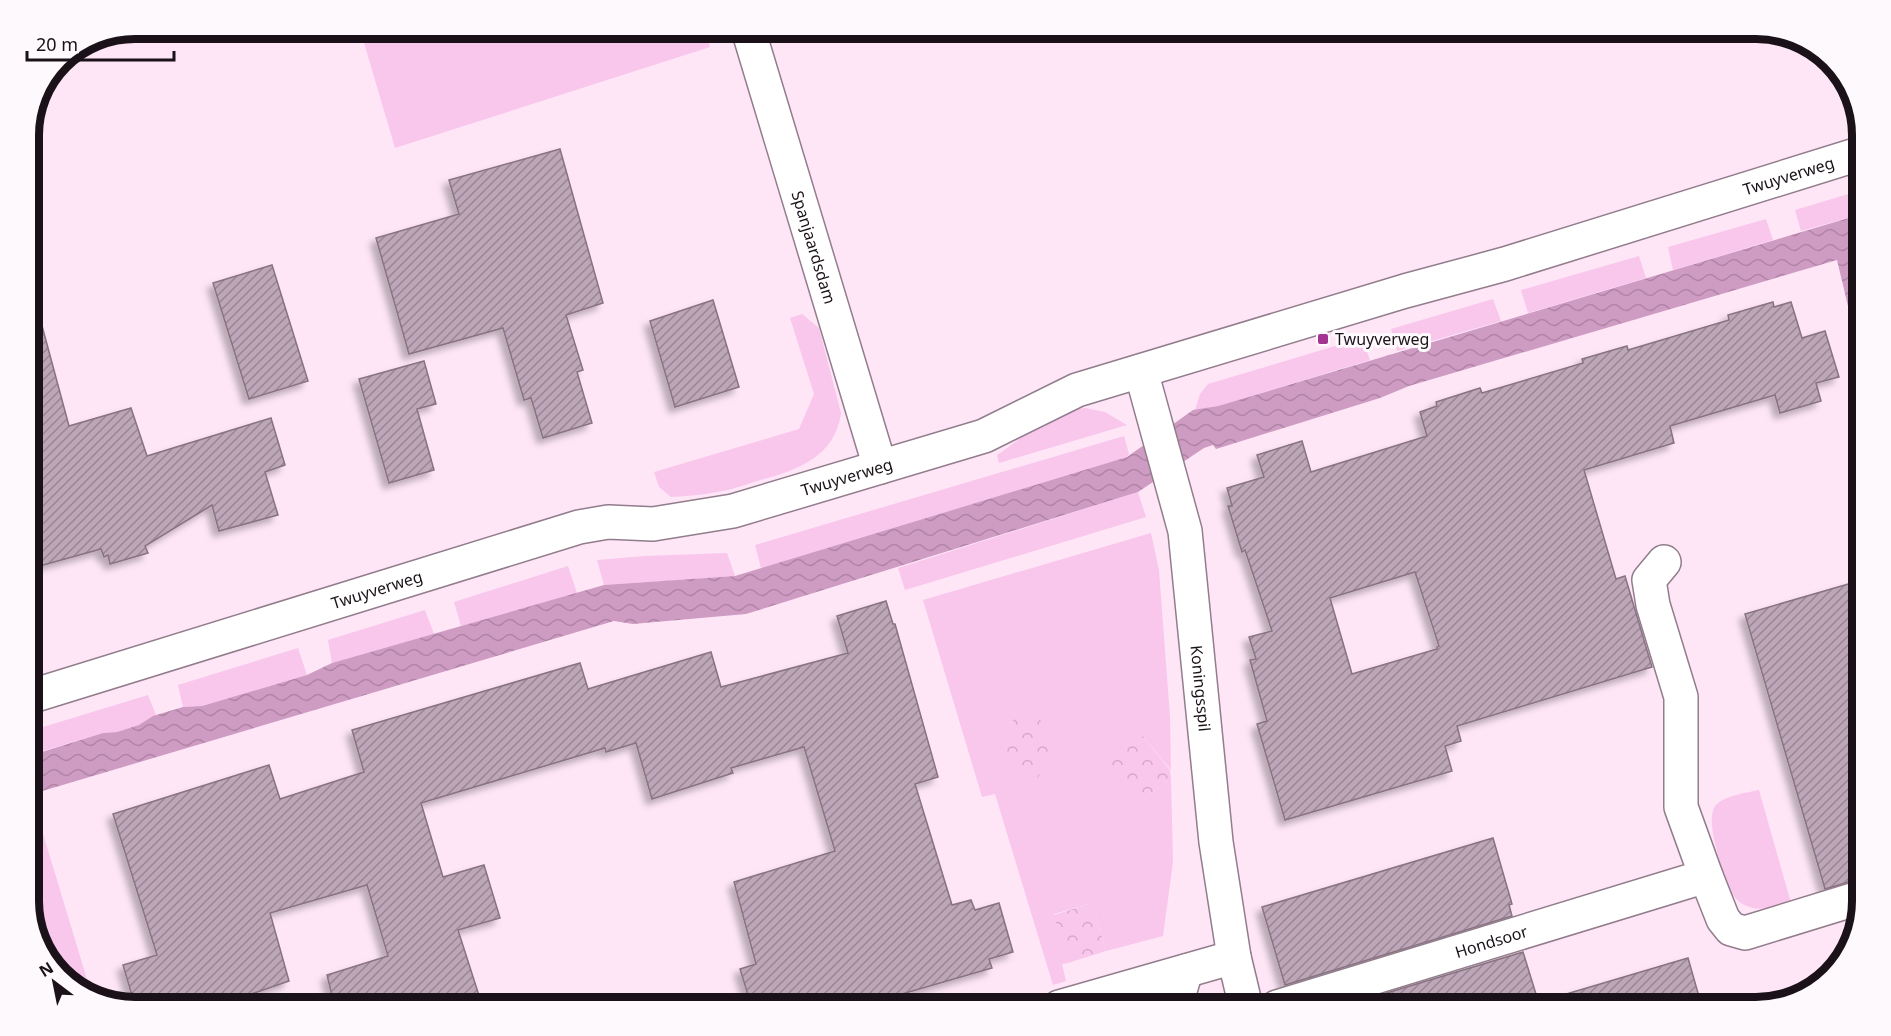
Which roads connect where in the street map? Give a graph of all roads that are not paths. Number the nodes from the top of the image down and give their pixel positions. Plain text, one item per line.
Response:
1 (751, 39) edge
2 (1852, 156) edge
3 (1142, 371) junction
4 (880, 467) junction
5 (1664, 562) dead end
6 (39, 694) edge
7 (1706, 876) junction
8 (1852, 900) edge
9 (1234, 957) junction
10 (1186, 971) junction
11 (1097, 997) edge
12 (1178, 997) edge
13 (1243, 997) edge
14 (1313, 997) edge

1 - 4 street, Spanjaardsdam
2 - 3 street, Twuyverweg
3 - 4 street, Twuyverweg
3 - 9 street, Koningsspil
4 - 6 street, Twuyverweg
5 - 7 street
7 - 8 street
7 - 14 street, Hondsoor
9 - 10 street
9 - 13 street, Koningsspil
10 - 11 street
10 - 12 street

